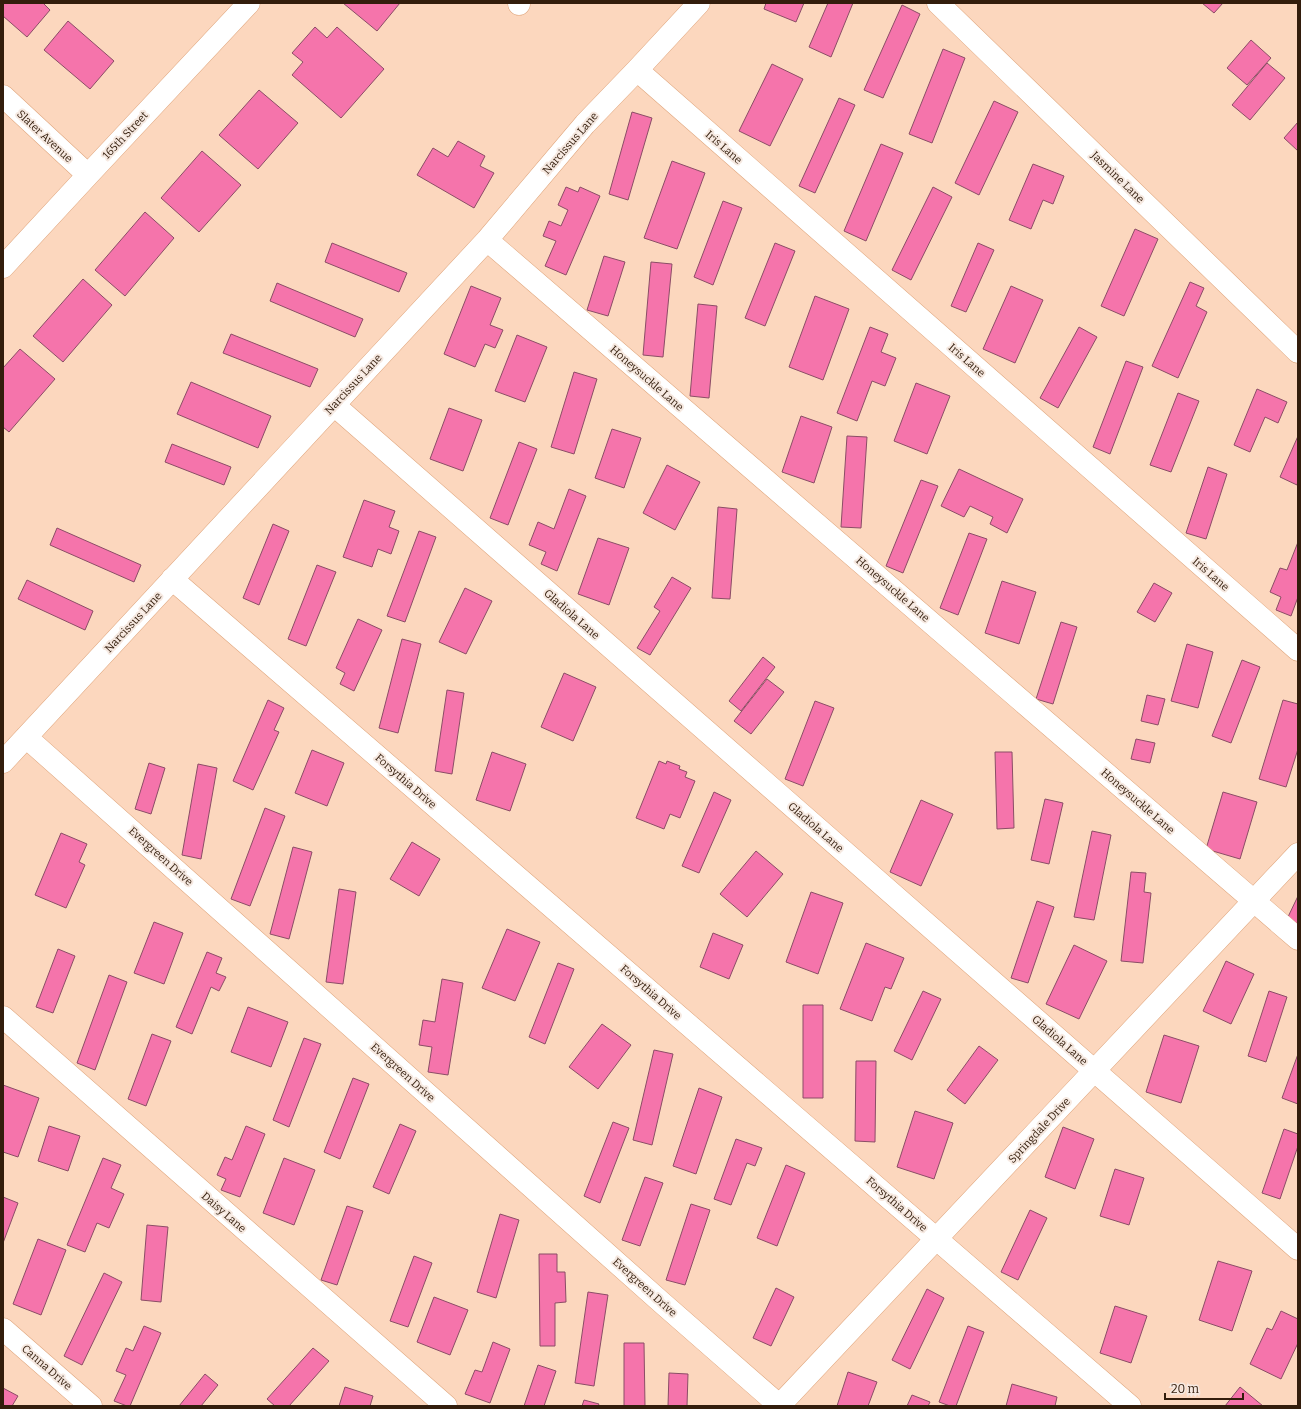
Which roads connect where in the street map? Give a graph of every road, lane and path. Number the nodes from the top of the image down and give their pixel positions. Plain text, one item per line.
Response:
1 (249, 3) edge
2 (699, 3) edge
3 (938, 3) edge
4 (637, 70) junction
5 (3, 96) edge
6 (88, 175) junction
7 (487, 240) junction
8 (3, 267) edge
9 (1298, 352) edge
10 (334, 405) junction
11 (172, 579) junction
12 (1298, 650) edge
13 (26, 737) junction
14 (3, 762) edge
15 (1298, 854) edge
16 (1254, 901) junction
17 (1298, 939) edge
18 (3, 1017) edge
19 (1095, 1071) junction
20 (936, 1238) junction
21 (1298, 1249) edge
22 (3, 1329) edge
23 (91, 1406) edge
24 (446, 1406) edge
25 (779, 1406) edge
26 (1130, 1406) edge

1 - 6 street, 165th Street
2 - 4 street, Narcissus Lane
3 - 9 street, Jasmine Lane
4 - 7 street, Narcissus Lane
4 - 12 street, Iris Lane
5 - 6 street, Slater Avenue
6 - 8 street, 165th Street
7 - 10 street, Narcissus Lane
7 - 16 street, Honeysuckle Lane
10 - 11 street, Narcissus Lane
10 - 19 street, Gladiola Lane
11 - 13 street, Narcissus Lane
11 - 20 street, Forsythia Drive
13 - 14 street, Narcissus Lane
13 - 25 street, Evergreen Drive
15 - 16 street, Springdale Drive
16 - 17 street, Honeysuckle Lane
16 - 19 street, Springdale Drive
18 - 24 street, Daisy Lane
19 - 20 street, Springdale Drive
19 - 21 street, Gladiola Lane
20 - 25 street, Springdale Drive
20 - 26 street, Forsythia Drive
22 - 23 street, Canna Drive

